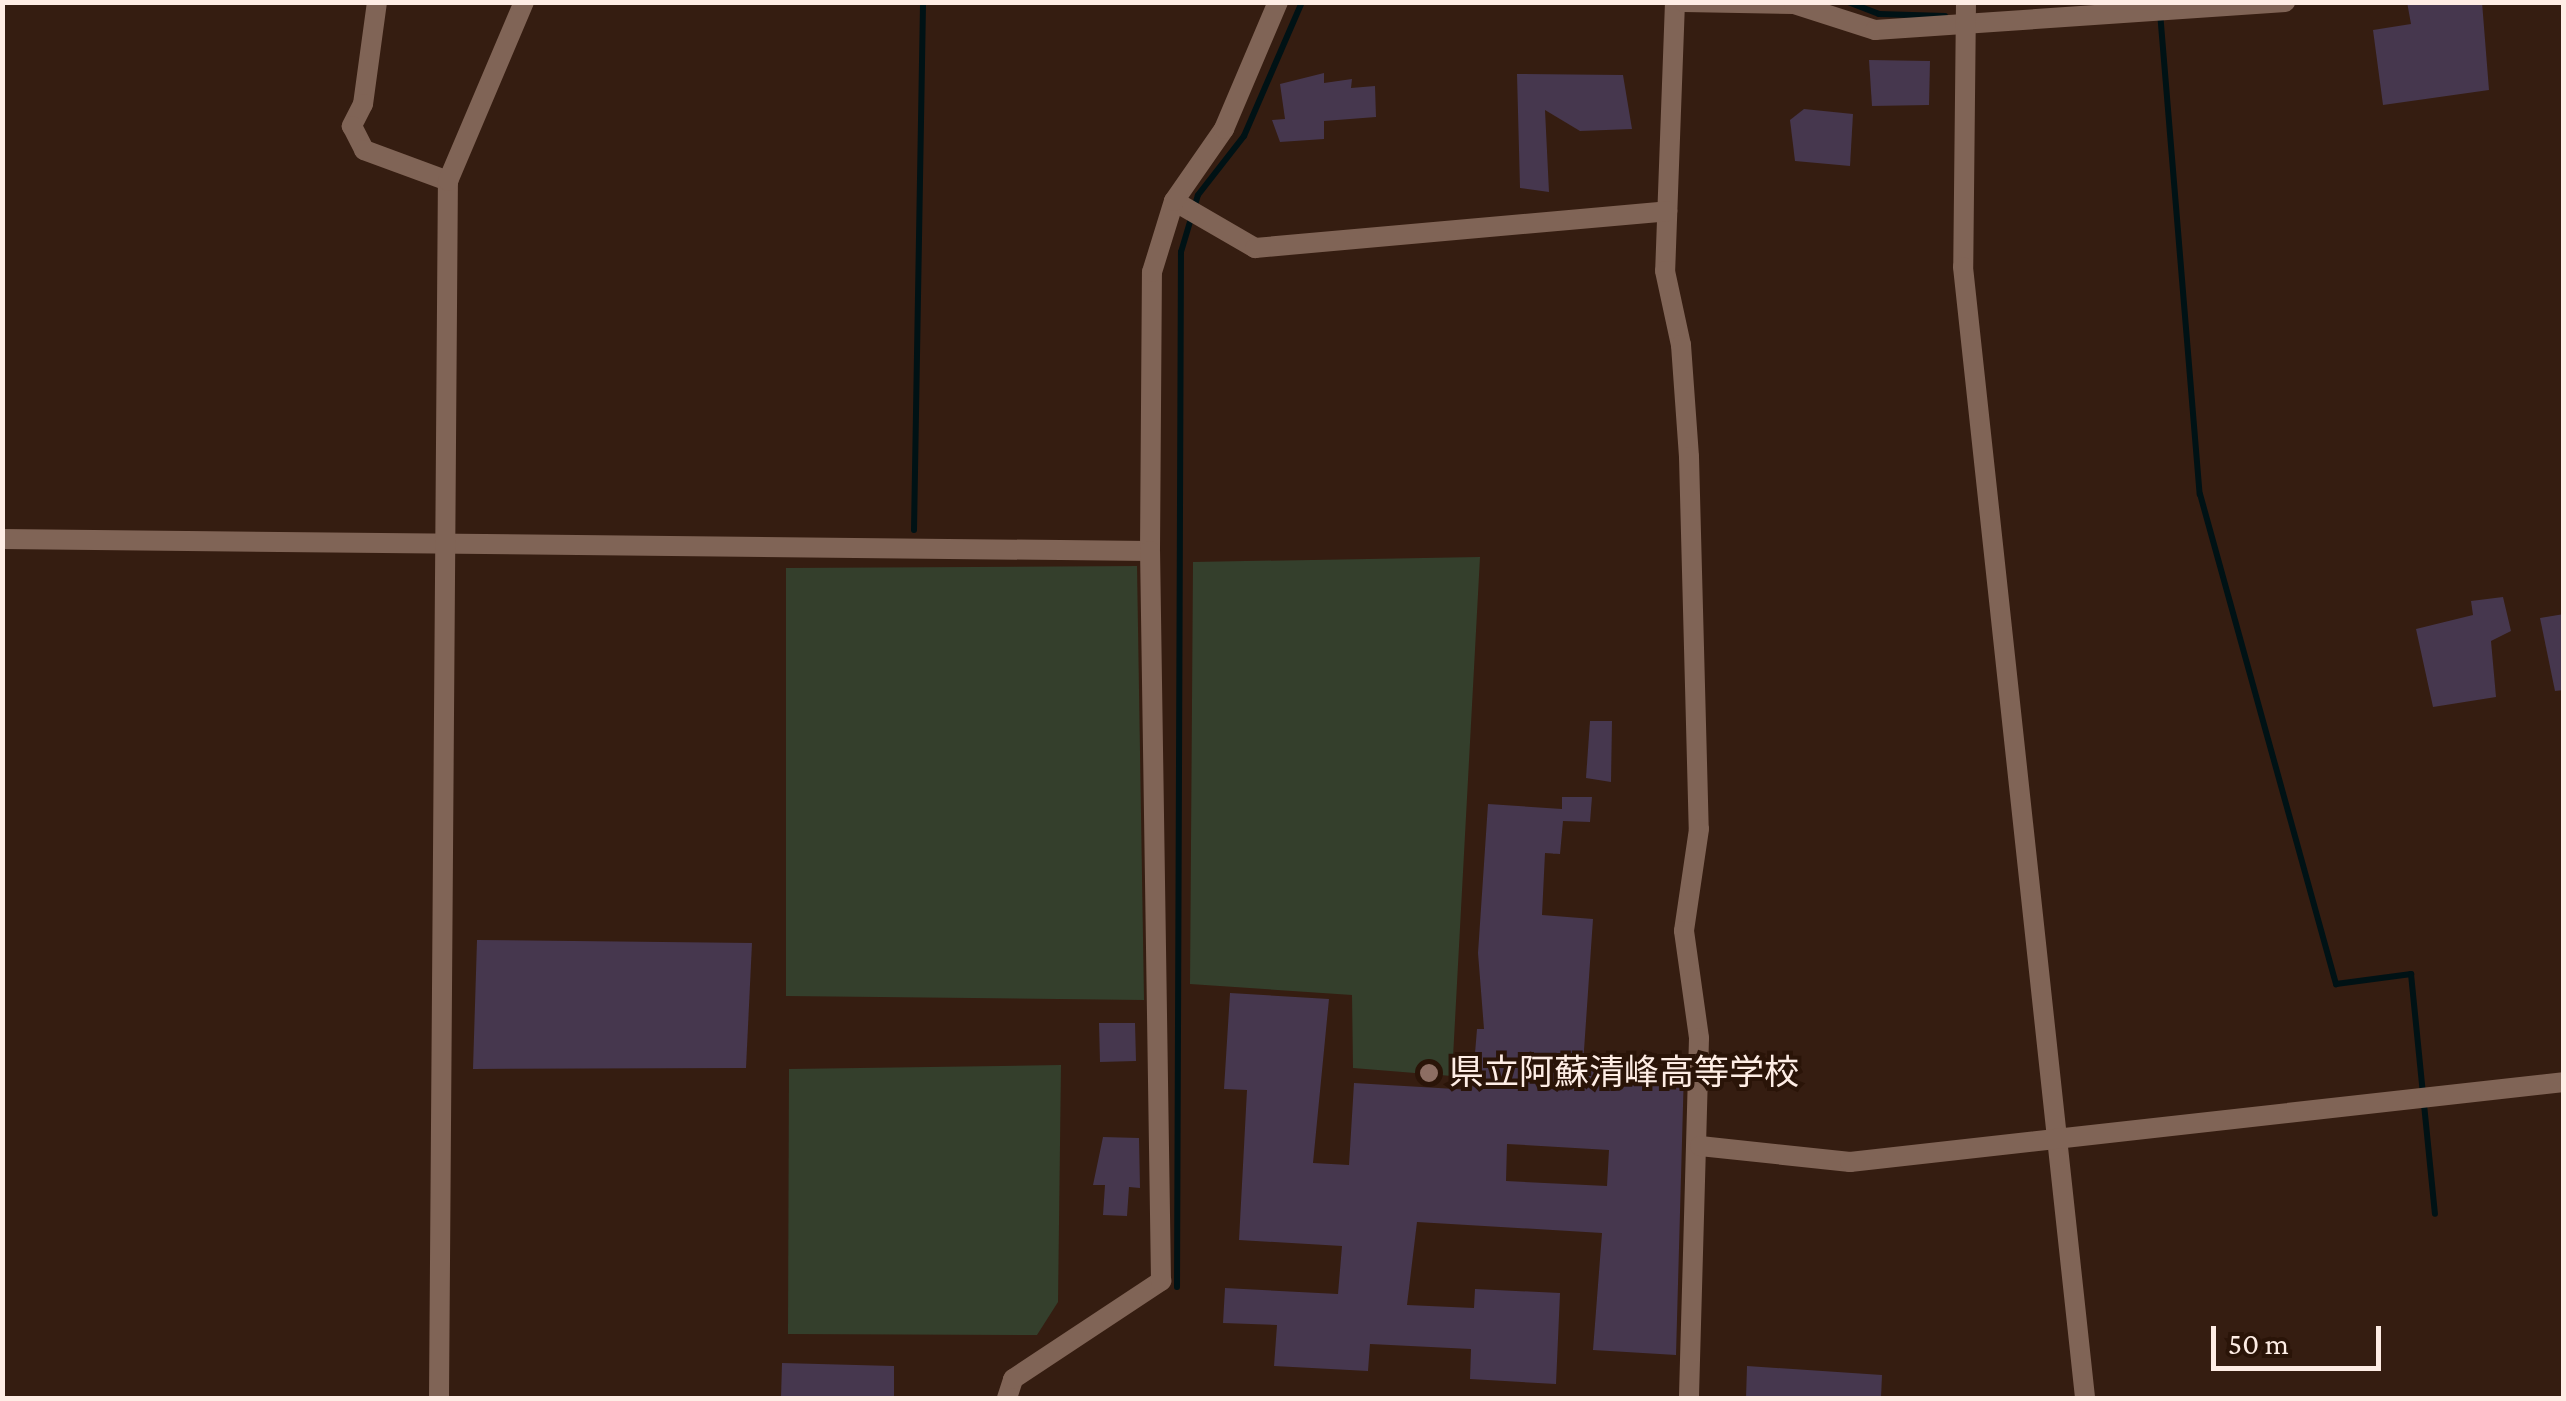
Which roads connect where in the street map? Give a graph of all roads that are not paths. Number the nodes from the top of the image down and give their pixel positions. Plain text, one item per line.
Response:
1 (377, 2) edge
2 (524, 2) edge
3 (1278, 2) edge
4 (1676, 2) edge
5 (1684, 2) edge
6 (2285, 2) edge
7 (1966, 11) edge
8 (448, 181) junction
9 (1174, 202) junction
10 (1666, 212) junction
11 (2, 540) edge
12 (445, 546) junction
13 (1150, 551) junction
14 (2564, 1082) edge
15 (2057, 1140) junction
16 (1700, 1146) junction
17 (439, 1398) edge
18 (1007, 1398) edge
19 (1689, 1398) edge
20 (2085, 1398) edge

1 - 8 street
2 - 8 street
3 - 9 street
4 - 10 street
5 - 7 street
6 - 7 street
7 - 15 street
8 - 12 street
9 - 10 street
9 - 13 street
10 - 16 street
11 - 12 street
12 - 13 street
12 - 17 street
13 - 18 street
14 - 15 street
15 - 16 street
15 - 20 street
16 - 19 street

